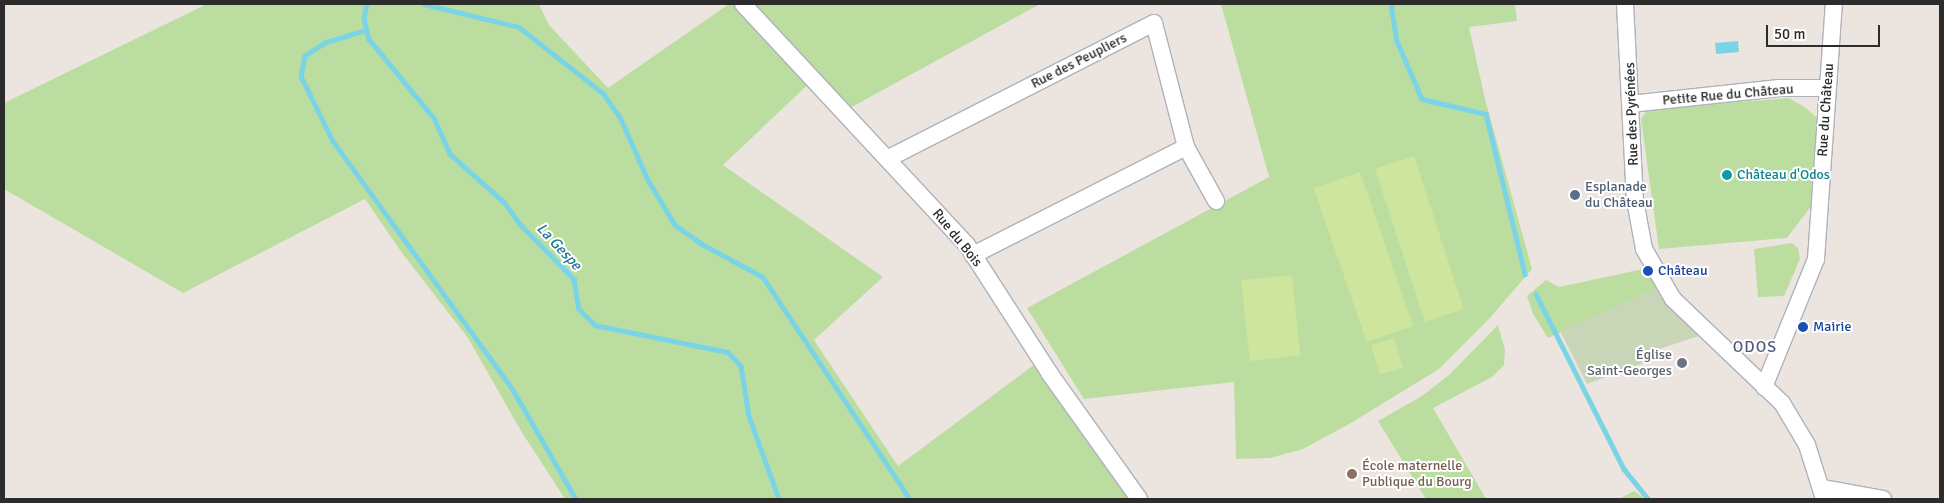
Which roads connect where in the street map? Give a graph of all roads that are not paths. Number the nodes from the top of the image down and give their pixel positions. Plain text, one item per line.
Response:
1 (743, 4) edge
2 (1625, 4) edge
3 (1834, 4) edge
4 (1827, 88) junction
5 (1630, 104) junction
6 (1186, 147) junction
7 (889, 158) junction
8 (1216, 201) dead end
9 (973, 255) junction
10 (1764, 387) junction
11 (1823, 494) edge
12 (1139, 499) edge
13 (1883, 499) edge

1 - 7 street, Rue du Bois
2 - 5 street, Rue des Pyrénées
3 - 4 street, Rue du Château
4 - 5 street, Petite Rue du Château
4 - 10 street, Rue du Château
5 - 10 street, Rue des Pyrénées
6 - 7 street, Rue des Peupliers
6 - 8 street, Rue des Peupliers
6 - 9 street
7 - 9 street, Rue du Bois
9 - 12 street, Rue du Bois
10 - 11 street, Rue des Pyrénées
11 - 13 street

